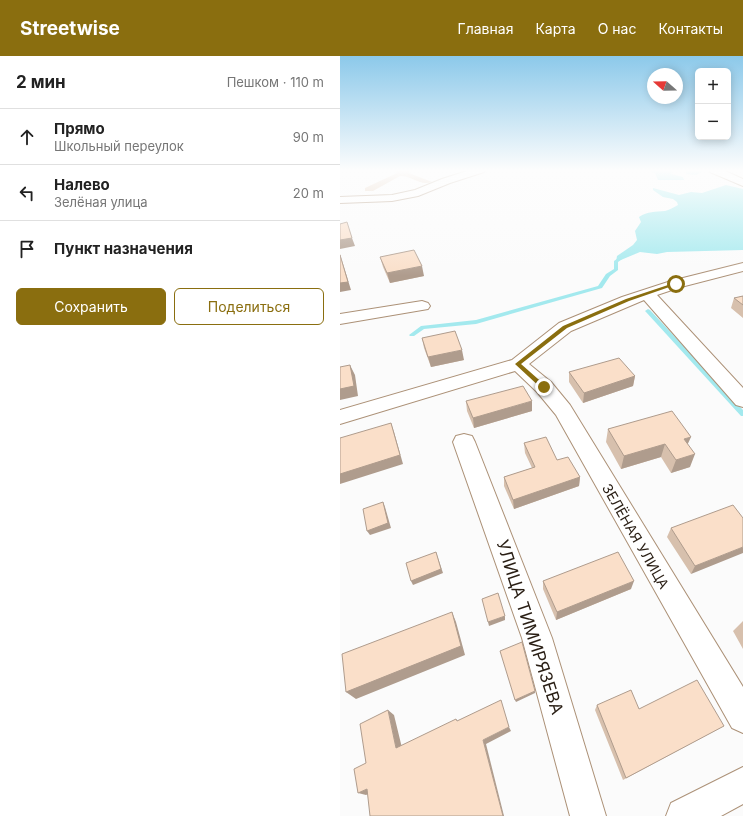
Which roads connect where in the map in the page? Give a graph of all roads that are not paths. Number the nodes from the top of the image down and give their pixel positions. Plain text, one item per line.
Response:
1 (743, 267) edge
2 (647, 294) junction
3 (422, 306) dead end
4 (340, 319) edge
5 (518, 364) junction
6 (743, 400) edge
7 (340, 417) edge
8 (464, 442) dead end
9 (743, 717) edge
10 (743, 785) edge
11 (588, 816) edge
12 (684, 816) edge

1 - 2 street
2 - 5 street
2 - 6 street
3 - 4 street
5 - 7 street
5 - 9 street, ЗЕЛЁНАЯ УЛИЦА
8 - 11 street, УЛИЦА ТИМИРЯЗЕВА
10 - 12 street

